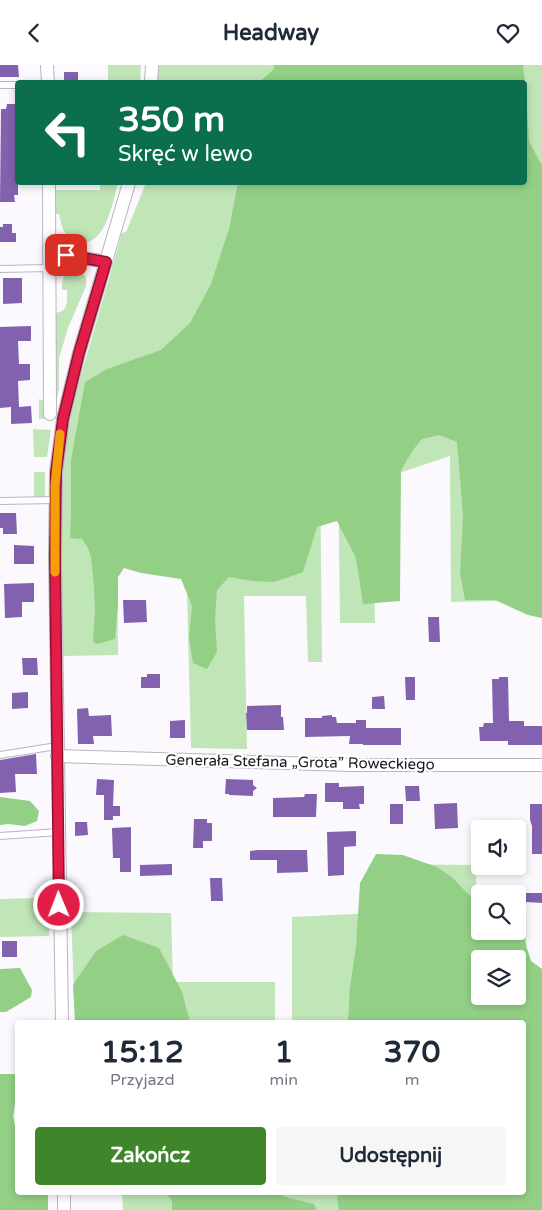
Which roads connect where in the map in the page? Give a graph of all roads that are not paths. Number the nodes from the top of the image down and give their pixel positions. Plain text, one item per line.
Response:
1 (47, 65) edge
2 (152, 65) edge
3 (48, 80) edge
4 (151, 80) edge
5 (0, 85) edge
6 (15, 85) edge
7 (49, 185) edge
8 (128, 185) edge
9 (49, 252) junction
10 (106, 262) junction
11 (49, 268) junction
12 (0, 269) edge
13 (50, 414) dead end
14 (0, 501) edge
15 (55, 501) junction
16 (57, 751) junction
17 (0, 755) edge
18 (542, 765) edge
19 (58, 832) junction
20 (0, 836) edge
21 (62, 1020) edge
22 (64, 1195) edge
23 (64, 1210) edge

1 - 3 street
2 - 4 street
5 - 6 lane
7 - 9 street
8 - 10 street
9 - 10 street
9 - 11 street
10 - 15 street
11 - 12 lane
11 - 13 street
14 - 15 lane
15 - 16 street
16 - 17 lane
16 - 18 street, Generała Stefana „Grota” Roweckiego
16 - 19 street
19 - 20 lane
19 - 21 street
22 - 23 street

